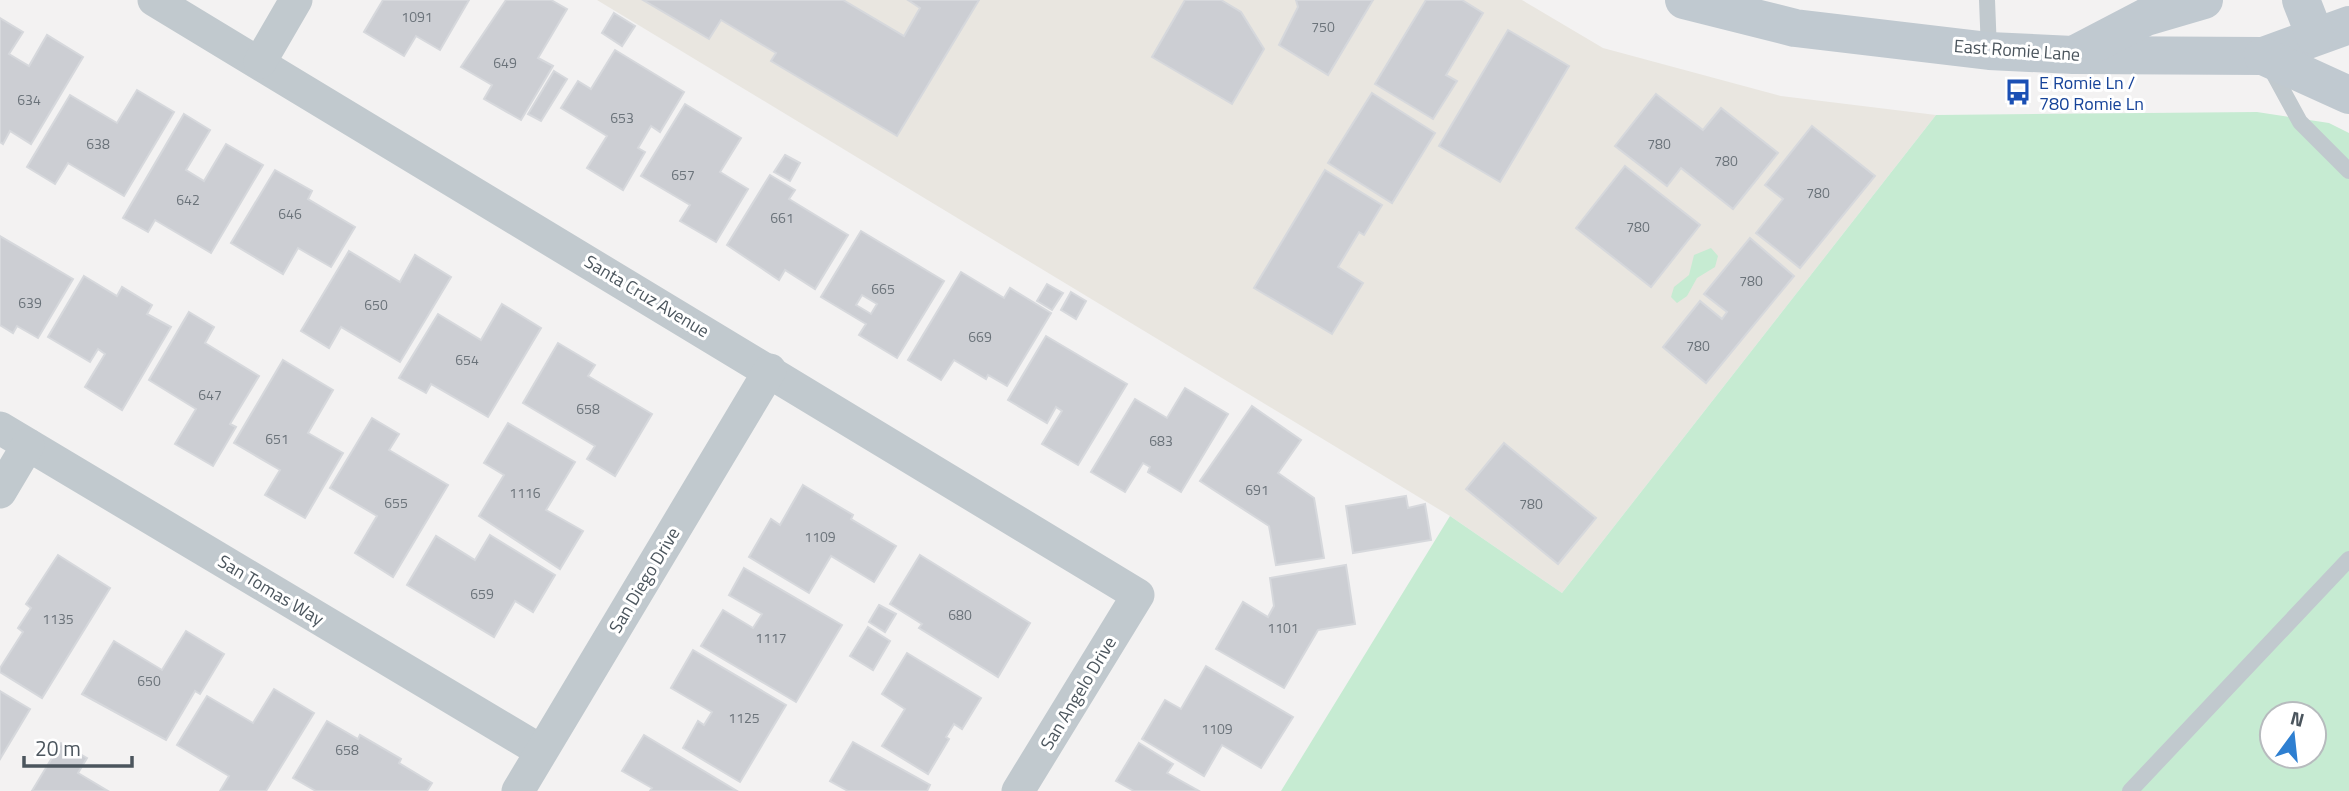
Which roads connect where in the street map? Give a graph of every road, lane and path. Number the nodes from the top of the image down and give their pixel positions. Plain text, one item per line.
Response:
1 (155, 0) edge
2 (296, 0) edge
3 (1684, 0) edge
4 (1987, 0) edge
5 (2204, 0) edge
6 (2301, 0) edge
7 (2332, 31) edge
8 (1989, 51) junction
9 (2073, 55) junction
10 (2263, 56) junction
11 (260, 62) junction
12 (2349, 95) edge
13 (2349, 171) edge
14 (770, 370) junction
15 (0, 428) edge
16 (28, 445) junction
17 (0, 492) edge
18 (2349, 559) edge
19 (1138, 595) joint
20 (541, 751) junction
21 (518, 791) edge
22 (1018, 791) edge
23 (2130, 791) edge

1 - 11 street, Santa Cruz Avenue
2 - 11 street
3 - 8 main road, East Romie Lane
4 - 8 lane
5 - 9 main road
6 - 7 main road
7 - 10 main road, East Romie Lane
8 - 9 main road, East Romie Lane
9 - 10 main road, East Romie Lane
10 - 12 main road
10 - 13 lane
11 - 14 street, Santa Cruz Avenue
14 - 19 street, Santa Cruz Avenue
14 - 20 street, San Diego Drive
15 - 16 street, San Tomas Way
16 - 17 street
16 - 20 street, San Tomas Way
18 - 23 lane
19 - 22 street, San Angelo Drive
20 - 21 street, San Diego Drive

